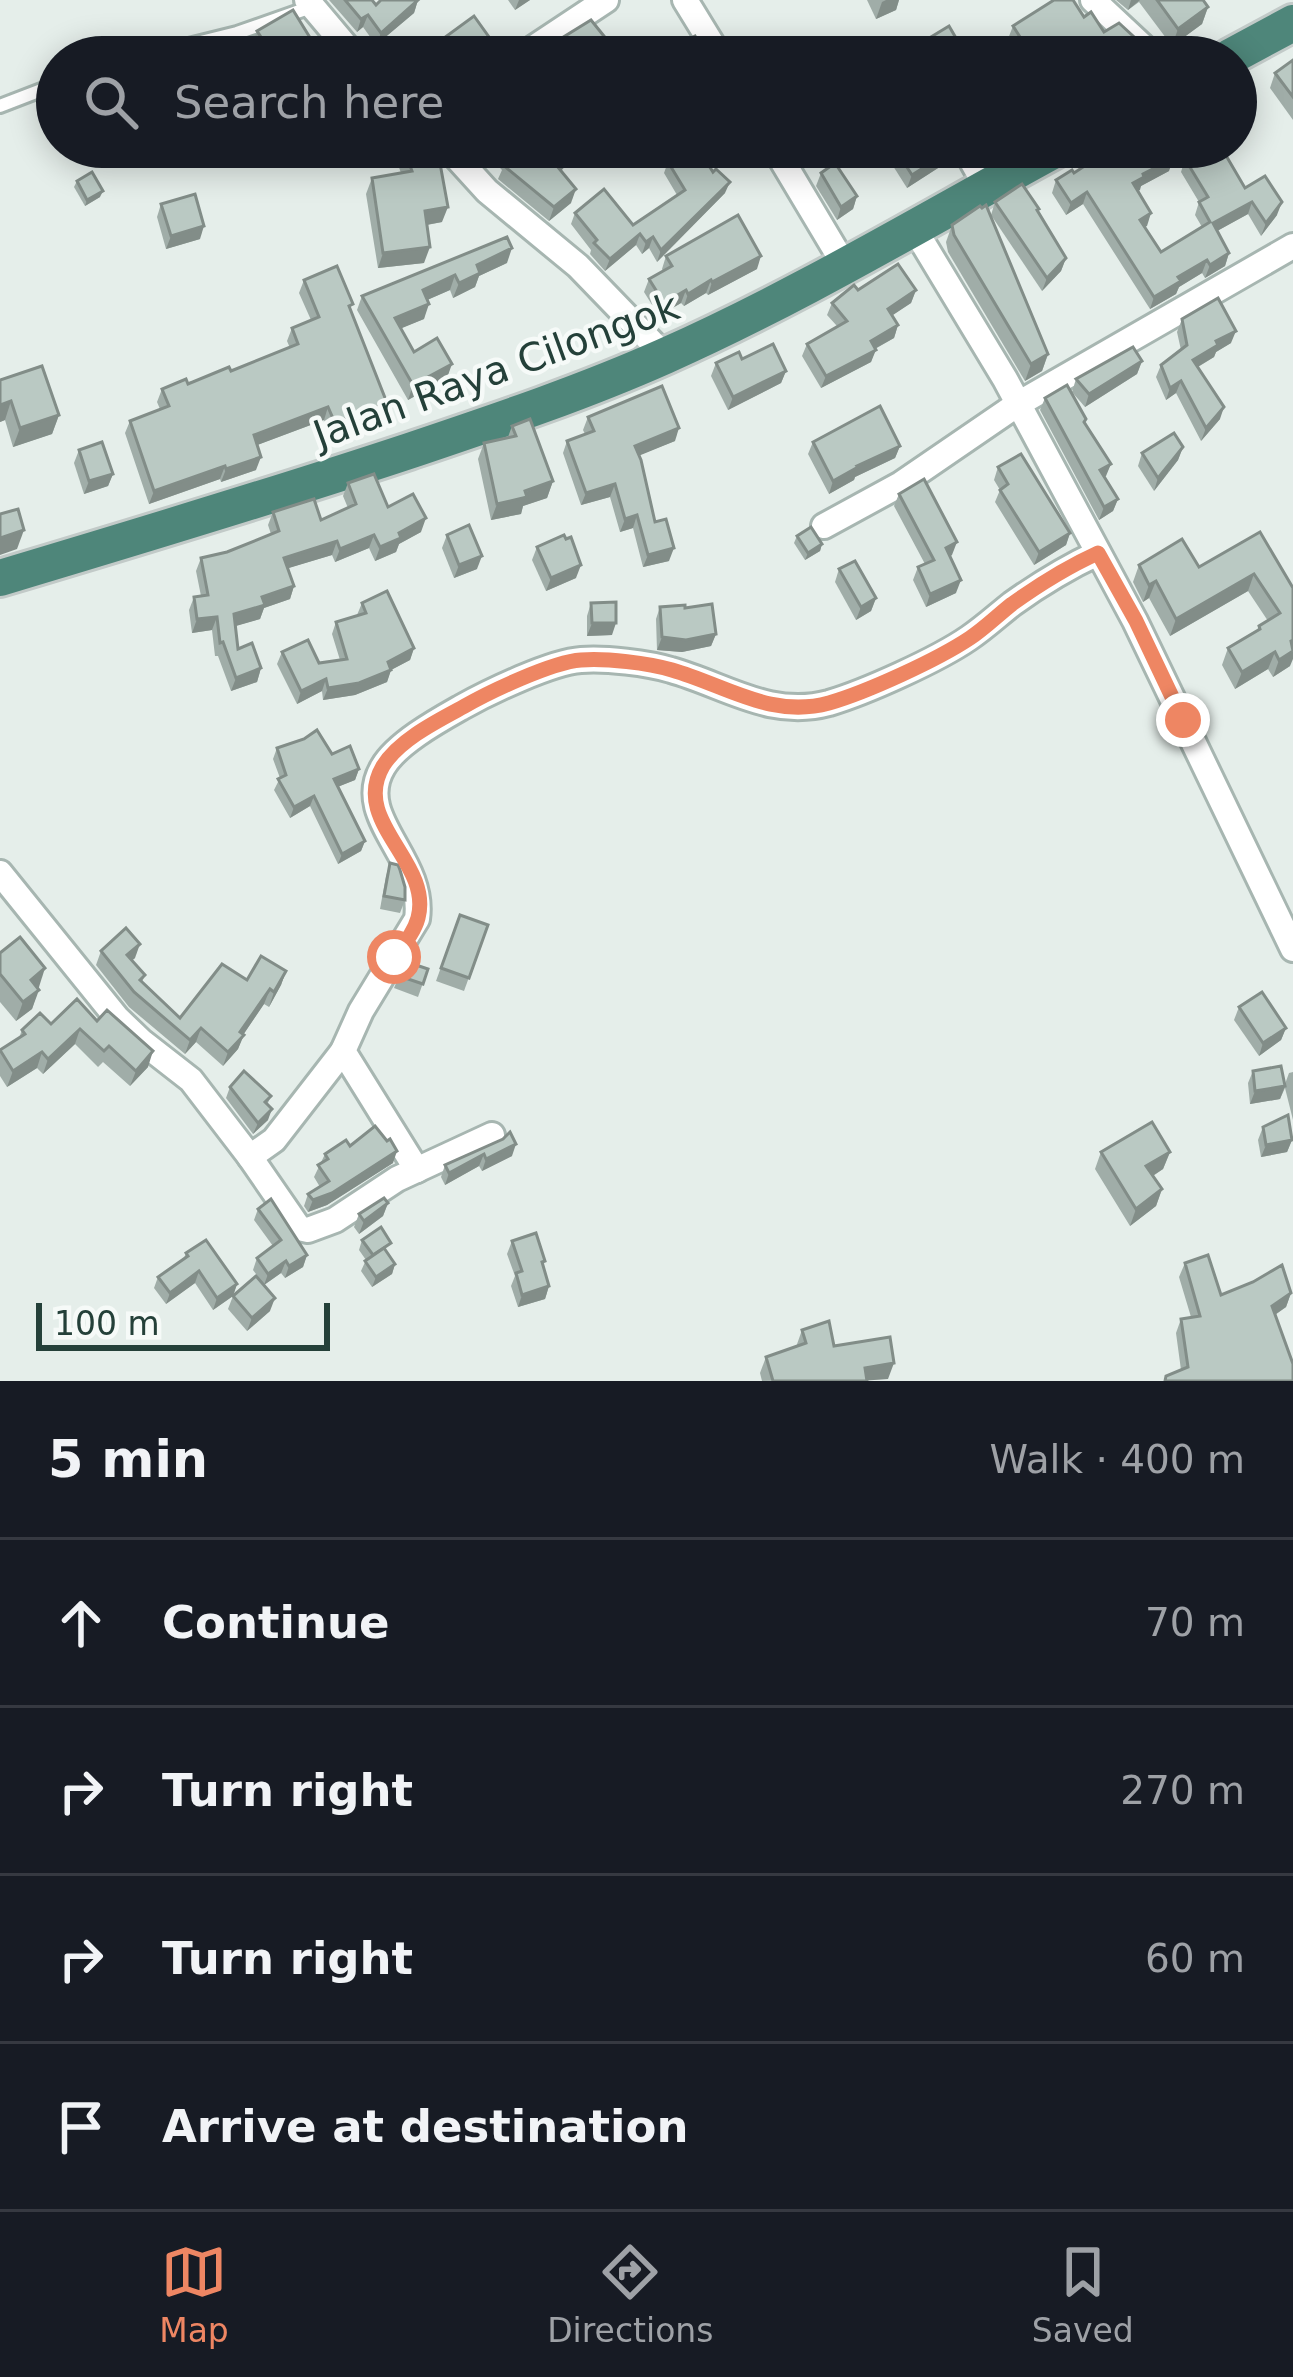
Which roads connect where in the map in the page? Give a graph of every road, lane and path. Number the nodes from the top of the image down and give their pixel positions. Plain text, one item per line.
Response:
1 (606, 0) edge
2 (686, 0) edge
3 (1093, 0) edge
4 (310, 3) edge
5 (1293, 23) edge
6 (224, 36) edge
7 (338, 36) edge
8 (552, 36) edge
9 (707, 36) edge
10 (1132, 36) edge
11 (1257, 42) edge
12 (36, 92) edge
13 (0, 106) edge
14 (466, 168) edge
15 (787, 168) edge
16 (975, 168) edge
17 (1022, 168) edge
18 (986, 188) junction
19 (915, 230) junction
20 (1293, 246) edge
21 (845, 266) junction
22 (665, 356) junction
23 (1018, 404) junction
24 (824, 526) dead end
25 (1098, 553) junction
26 (0, 578) edge
27 (0, 873) edge
28 (1293, 949) edge
29 (343, 1052) junction
30 (492, 1135) dead end
31 (250, 1156) junction
32 (417, 1169) junction

1 - 8 street
2 - 9 street
3 - 10 street
4 - 6 lane
4 - 7 street
5 - 11 highway
12 - 13 lane
14 - 22 street
15 - 21 street
16 - 18 street
17 - 18 highway, Jalan Raya Cilongok
18 - 19 highway, Jalan Raya Cilongok
19 - 21 highway, Jalan Raya Cilongok
19 - 23 street
20 - 23 street
21 - 22 highway, Jalan Raya Cilongok
22 - 26 highway, Jalan Raya Cilongok
23 - 24 street
23 - 25 street
25 - 28 street
25 - 29 street
27 - 31 street
29 - 31 street
29 - 32 street
30 - 32 street
31 - 32 street

